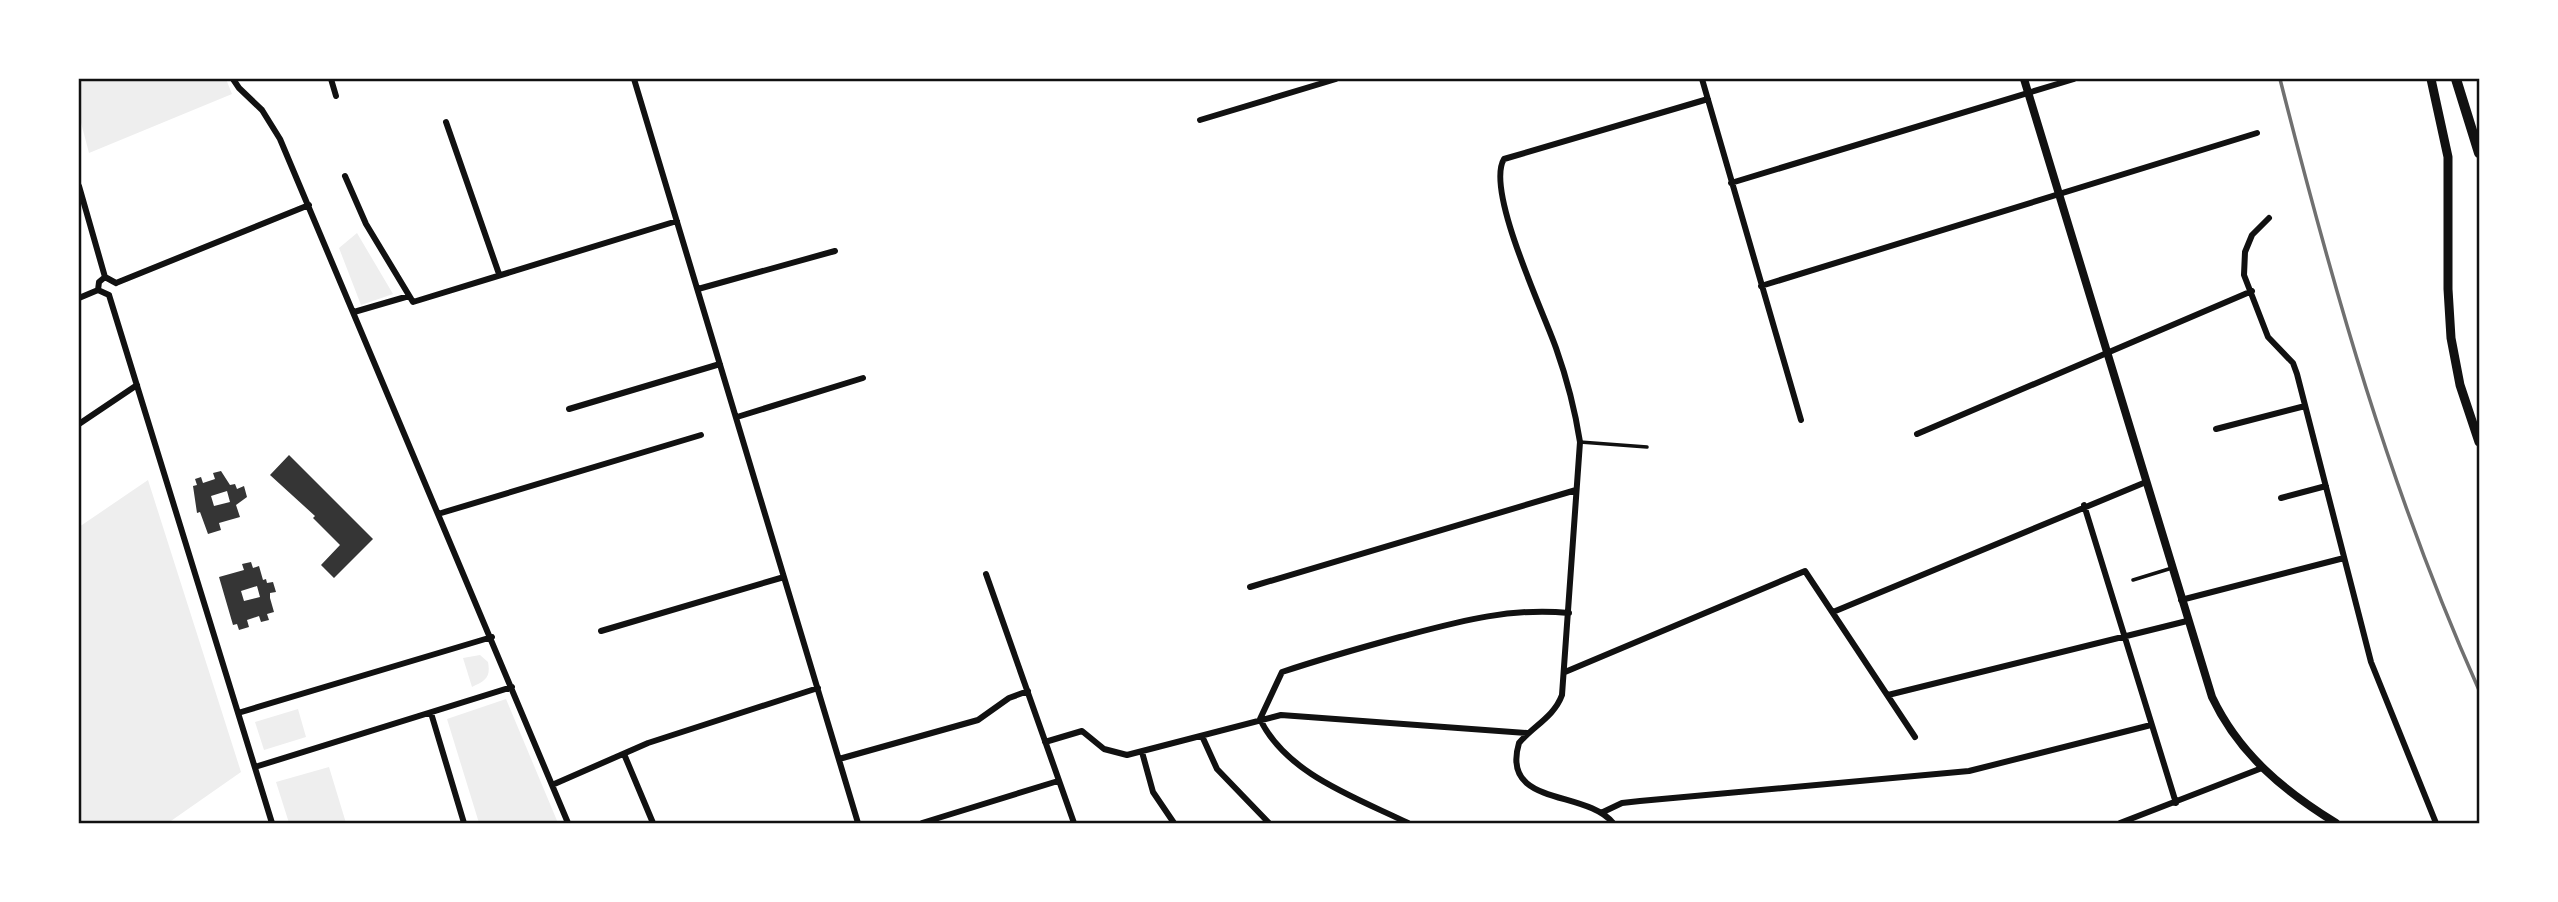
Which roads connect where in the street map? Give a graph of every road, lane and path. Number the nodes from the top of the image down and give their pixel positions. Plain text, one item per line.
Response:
1 (233, 79) edge
2 (331, 79) edge
3 (634, 79) edge
4 (1336, 79) edge
5 (1704, 79) edge
6 (2024, 79) edge
7 (2074, 79) edge
8 (2431, 79) edge
9 (2456, 79) edge
10 (2028, 93) junction
11 (336, 96) dead end
12 (1708, 99) junction
13 (1200, 120) dead end
14 (446, 122) dead end
15 (2258, 133) dead end
16 (2479, 153) edge
17 (345, 176) dead end
18 (1731, 183) junction
19 (79, 186) edge
20 (2059, 195) junction
21 (309, 205) junction
22 (2269, 218) dead end
23 (677, 221) junction
24 (835, 251) dead end
25 (499, 274) junction
26 (105, 277) junction
27 (116, 284) junction
28 (1761, 286) junction
29 (698, 289) junction
30 (98, 290) junction
31 (2252, 291) junction
32 (109, 295) junction
33 (409, 296) junction
34 (79, 298) edge
35 (354, 312) junction
36 (2107, 354) junction
37 (720, 364) junction
38 (863, 378) dead end
39 (136, 384) junction
40 (2305, 406) junction
41 (569, 409) dead end
42 (737, 417) junction
43 (1801, 420) dead end
44 (79, 424) edge
45 (2216, 429) dead end
46 (1917, 434) dead end
47 (701, 435) dead end
48 (1580, 442) junction
49 (2479, 442) edge
50 (1647, 447) dead end
51 (2146, 482) junction
52 (2326, 486) junction
53 (1576, 490) junction
54 (2281, 498) dead end
55 (2084, 505) junction
56 (438, 514) junction
57 (2344, 558) junction
58 (2172, 568) junction
59 (986, 574) dead end
60 (784, 577) junction
61 (2133, 580) dead end
62 (1250, 587) dead end
63 (2181, 600) junction
64 (1833, 612) junction
65 (1569, 613) junction
66 (2188, 621) junction
67 (601, 631) dead end
68 (2124, 636) junction
69 (492, 637) junction
70 (1565, 672) junction
71 (512, 687) junction
72 (818, 688) junction
73 (1028, 691) junction
74 (1888, 695) junction
75 (238, 713) junction
76 (431, 713) junction
77 (1260, 719) junction
78 (2151, 725) junction
79 (1527, 733) junction
80 (1202, 736) junction
81 (1915, 737) dead end
82 (1045, 742) junction
83 (1142, 752) junction
84 (624, 754) junction
85 (839, 759) junction
86 (255, 768) junction
87 (2262, 768) junction
88 (1058, 781) junction
89 (552, 785) junction
90 (2176, 803) junction
91 (1603, 812) junction
92 (272, 823) edge
93 (464, 823) edge
94 (568, 823) edge
95 (653, 823) edge
96 (858, 823) edge
97 (922, 823) edge
98 (1074, 823) edge
99 (1174, 823) edge
100 (1269, 823) edge
101 (1408, 823) edge
102 (1613, 823) edge
103 (2120, 823) edge
104 (2336, 823) edge
105 (2436, 823) edge

1 - 21 street
2 - 11 street
3 - 23 street
4 - 13 street
5 - 12 street
6 - 10 street
7 - 10 street
8 - 49 main road
9 - 16 main road
10 - 18 street
10 - 20 street
12 - 18 street
12 - 48 street
14 - 25 street
15 - 20 street
17 - 33 street
18 - 28 street
19 - 26 street
20 - 28 street
20 - 36 street
21 - 27 street
21 - 35 street
22 - 31 street
23 - 25 street
23 - 29 street
24 - 29 street
25 - 33 street
26 - 27 street
26 - 30 street
27 - 32 street
28 - 43 street
29 - 37 street
30 - 32 street
30 - 34 street
31 - 36 street
31 - 40 street
32 - 39 street
33 - 35 street
35 - 56 street
36 - 46 street
36 - 51 street
37 - 41 street
37 - 42 street
38 - 42 street
39 - 44 street
39 - 75 street
40 - 45 street
40 - 52 street
42 - 60 street
47 - 56 street
48 - 50 lane
48 - 53 street
51 - 55 street
51 - 58 street
52 - 54 street
52 - 57 street
53 - 62 street
53 - 65 street
55 - 64 street
55 - 68 street
56 - 69 street
57 - 63 street
57 - 105 street
58 - 61 lane
58 - 63 street
59 - 73 street
60 - 67 street
60 - 72 street
63 - 66 street
64 - 70 street
64 - 74 street
65 - 70 street
65 - 77 street
66 - 68 street
66 - 87 street
68 - 74 street
68 - 78 street
69 - 71 street
69 - 75 street
70 - 79 street
71 - 76 street
71 - 89 street
72 - 84 street
72 - 85 street
73 - 82 street
73 - 85 street
74 - 81 street
75 - 86 street
76 - 86 street
76 - 93 street
77 - 79 street
77 - 80 street
77 - 101 street
78 - 90 street
78 - 91 street
79 - 91 street
80 - 83 street
80 - 100 street
82 - 83 street
82 - 88 street
83 - 99 street
84 - 89 street
84 - 95 street
85 - 96 street
86 - 92 street
87 - 90 street
87 - 104 street
88 - 97 street
88 - 98 street
89 - 94 street
90 - 103 street
91 - 102 street

